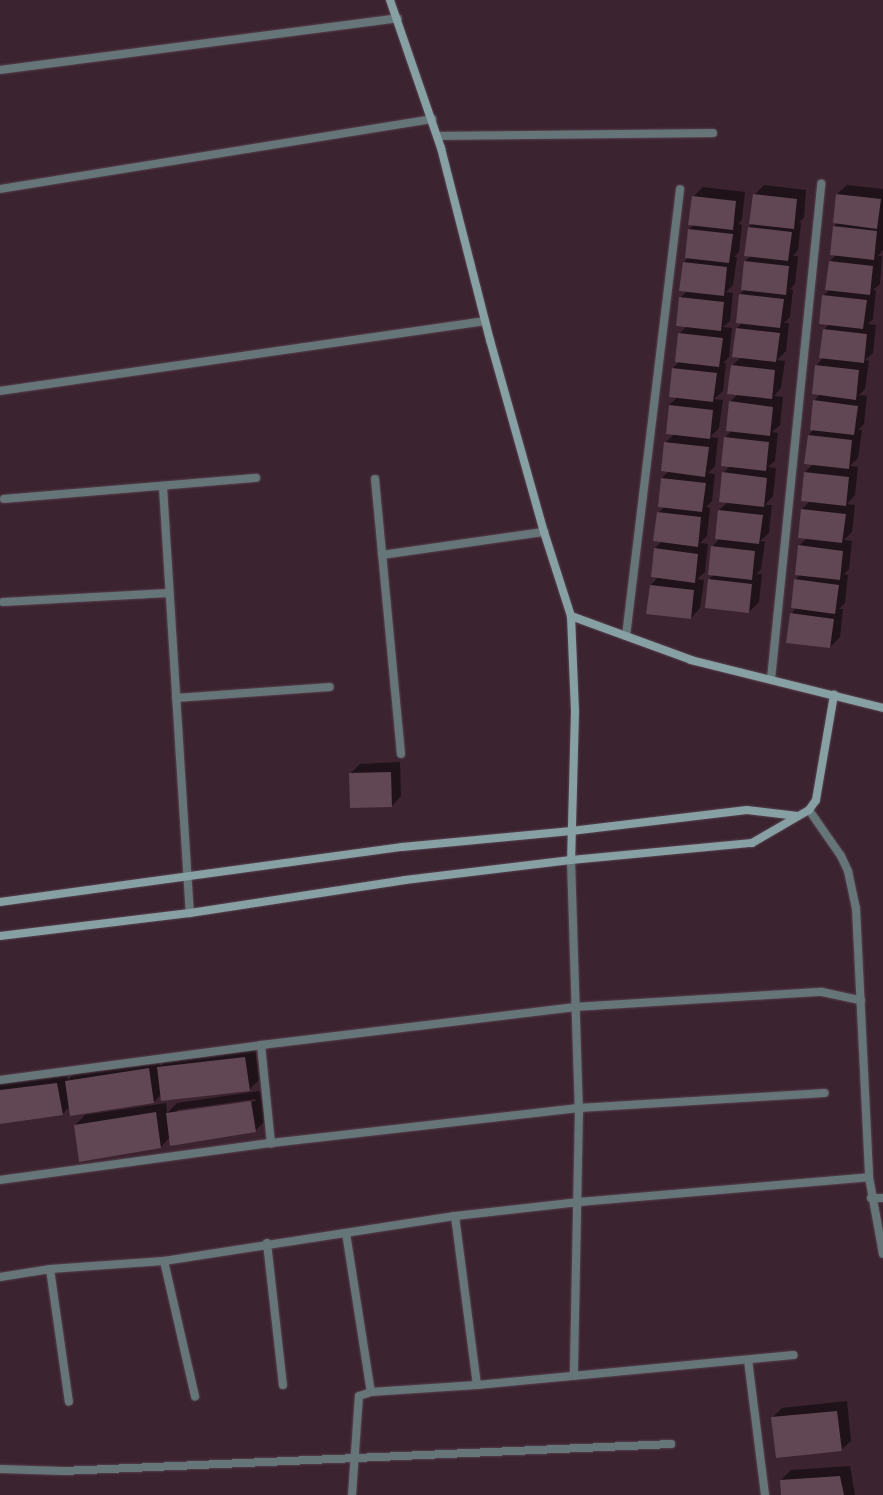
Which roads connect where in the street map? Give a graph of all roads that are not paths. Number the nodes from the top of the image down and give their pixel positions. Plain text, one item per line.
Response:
1 (390, 0) edge
2 (398, 18) junction
3 (0, 70) edge
4 (432, 119) junction
5 (713, 133) dead end
6 (437, 136) junction
7 (821, 184) dead end
8 (0, 188) edge
9 (680, 189) dead end
10 (485, 321) junction
11 (0, 391) edge
12 (256, 478) dead end
13 (374, 479) dead end
14 (163, 487) junction
15 (4, 499) dead end
16 (544, 532) junction
17 (382, 555) junction
18 (169, 593) junction
19 (3, 602) dead end
20 (571, 616) junction
21 (626, 636) junction
22 (771, 679) junction
23 (330, 687) dead end
24 (834, 695) junction
25 (176, 698) junction
26 (883, 708) edge
27 (401, 754) dead end
28 (809, 810) junction
29 (798, 816) junction
30 (571, 831) junction
31 (571, 860) junction
32 (188, 875) junction
33 (0, 902) edge
34 (190, 914) junction
35 (0, 936) edge
36 (860, 1000) junction
37 (574, 1007) junction
38 (261, 1045) junction
39 (0, 1080) edge
40 (825, 1093) dead end
41 (579, 1108) junction
42 (271, 1143) junction
43 (869, 1177) junction
44 (0, 1180) edge
45 (872, 1198) junction
46 (883, 1198) edge
47 (579, 1202) junction
48 (455, 1216) junction
49 (346, 1233) junction
50 (268, 1243) junction
51 (883, 1254) edge
52 (164, 1261) junction
53 (50, 1269) junction
54 (0, 1277) edge
55 (794, 1355) dead end
56 (748, 1360) junction
57 (574, 1376) junction
58 (283, 1385) dead end
59 (477, 1385) junction
60 (371, 1392) junction
61 (195, 1396) dead end
62 (69, 1402) dead end
63 (671, 1444) dead end
64 (354, 1456) junction
65 (0, 1469) edge
66 (352, 1495) edge
67 (765, 1495) edge

1 - 2 street
2 - 3 street
2 - 4 street
4 - 6 street
4 - 8 street
5 - 6 street
6 - 10 street
7 - 22 street
9 - 21 street
10 - 11 street
10 - 16 street
12 - 14 street
13 - 17 street
14 - 15 street
14 - 18 street
16 - 17 street
16 - 20 street
17 - 27 street
18 - 19 street
18 - 25 street
20 - 21 street
20 - 30 street
21 - 22 street
22 - 24 street
23 - 25 street
24 - 26 street
24 - 28 street
25 - 32 street
28 - 29 street
28 - 36 street
29 - 30 street
29 - 31 street
30 - 31 street
30 - 32 street
31 - 34 street
31 - 37 street
32 - 33 street
32 - 34 street
34 - 35 street
36 - 37 street
36 - 43 street
37 - 38 street
37 - 41 street
38 - 39 street
38 - 42 street
40 - 41 street
41 - 42 street
41 - 47 street
42 - 44 street
43 - 45 street
43 - 47 street
45 - 46 street
45 - 51 street
47 - 48 street
47 - 57 street
48 - 49 street
48 - 59 street
49 - 50 street
49 - 60 street
50 - 52 street
50 - 58 street
52 - 53 street
52 - 61 street
53 - 54 street
53 - 62 street
55 - 56 street
56 - 57 street
56 - 67 street
57 - 59 street
59 - 60 street
60 - 64 street
63 - 64 street
64 - 65 street
64 - 66 street

